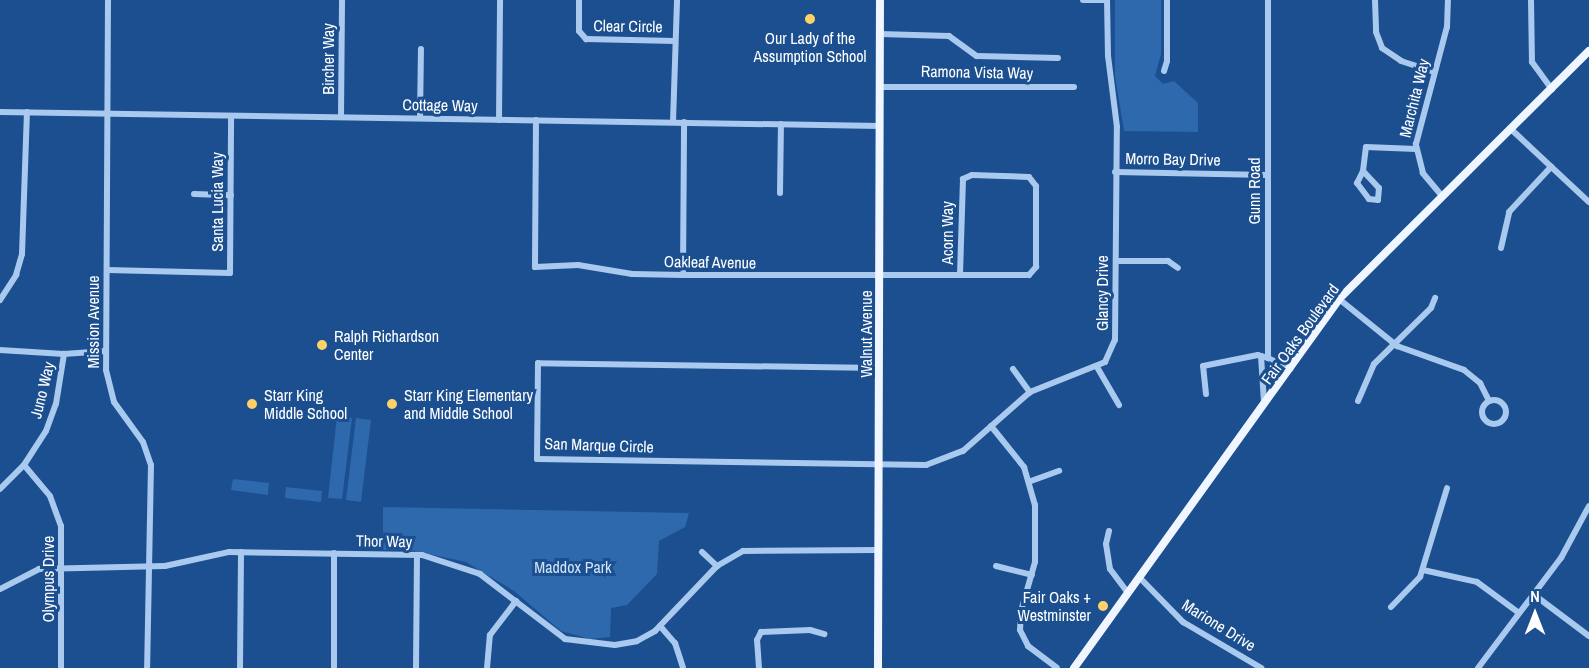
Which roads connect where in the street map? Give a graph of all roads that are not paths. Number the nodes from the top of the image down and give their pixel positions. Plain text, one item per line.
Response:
1 (108, 0) edge
2 (342, 0) edge
3 (500, 0) edge
4 (579, 0) edge
5 (676, 0) edge
6 (880, 0) edge
7 (1083, 0) edge
8 (1107, 0) edge
9 (1167, 0) edge
10 (1268, 0) edge
11 (1375, 0) edge
12 (1448, 0) edge
13 (1531, 0) edge
14 (880, 34) junction
15 (675, 41) junction
16 (421, 49) dead end
17 (1589, 51) edge
18 (1058, 58) dead end
19 (1164, 71) dead end
20 (1434, 72) junction
21 (880, 87) junction
22 (1074, 87) dead end
23 (1553, 91) junction
24 (0, 112) edge
25 (27, 112) junction
26 (108, 114) junction
27 (231, 116) junction
28 (341, 117) junction
29 (420, 118) junction
30 (499, 120) junction
31 (536, 120) junction
32 (674, 122) junction
33 (684, 122) junction
34 (781, 124) junction
35 (880, 126) junction
36 (1513, 130) junction
37 (1416, 149) junction
38 (1551, 167) junction
39 (1363, 171) junction
40 (1115, 172) junction
41 (1267, 175) junction
42 (780, 193) dead end
43 (194, 194) dead end
44 (231, 195) junction
45 (1442, 196) junction
46 (1589, 202) edge
47 (1501, 248) dead end
48 (1116, 261) junction
49 (1178, 268) dead end
50 (106, 270) junction
51 (1032, 273) joint
52 (683, 275) junction
53 (960, 275) junction
54 (879, 276) junction
55 (1435, 298) dead end
56 (1339, 299) junction
57 (0, 300) edge
58 (1394, 344) junction
59 (0, 350) edge
60 (106, 351) junction
61 (64, 354) junction
62 (1264, 357) junction
63 (1097, 367) junction
64 (879, 368) junction
65 (1013, 369) dead end
66 (1291, 369) junction
67 (1029, 392) junction
68 (1206, 394) dead end
69 (1358, 401) dead end
70 (1489, 401) dead end
71 (1119, 405) dead end
72 (1264, 405) junction
73 (991, 426) junction
74 (24, 465) junction
75 (879, 466) junction
76 (1059, 471) dead end
77 (1030, 482) junction
78 (1447, 488) dead end
79 (0, 489) edge
80 (1589, 506) edge
81 (1109, 531) dead end
82 (879, 550) junction
83 (241, 552) junction
84 (702, 552) dead end
85 (334, 553) junction
86 (417, 555) junction
87 (717, 566) junction
88 (996, 566) dead end
89 (62, 567) junction
90 (147, 567) junction
91 (1423, 570) junction
92 (1032, 575) junction
93 (1140, 578) junction
94 (0, 589) edge
95 (1128, 593) junction
96 (1533, 594) junction
97 (516, 601) junction
98 (1391, 607) dead end
99 (1519, 613) junction
100 (660, 626) junction
101 (824, 634) dead end
102 (1589, 636) edge
103 (1480, 667) edge
104 (62, 668) edge
105 (147, 668) edge
106 (240, 668) edge
107 (334, 668) edge
108 (416, 668) edge
109 (487, 668) edge
110 (683, 668) edge
111 (759, 668) edge
112 (878, 668) edge
113 (1057, 668) edge
114 (1074, 668) edge
115 (1261, 668) edge

1 - 26 street, Mission Avenue
2 - 28 street, Bircher Way
3 - 30 street
4 - 15 street, Clear Circle
5 - 15 street
6 - 14 main road, Walnut Avenue
7 - 8 street
8 - 40 street, Glancy Drive
9 - 19 street
10 - 41 street, Gunn Road
11 - 20 street
12 - 20 street, Marchita Way
13 - 23 street
14 - 18 street
14 - 21 main road, Walnut Avenue
15 - 32 street
16 - 29 street
17 - 23 main road, Fair Oaks Boulevard
20 - 37 street, Marchita Way
21 - 22 street, Ramona Vista Way
21 - 35 main road, Walnut Avenue
23 - 36 main road, Fair Oaks Boulevard
24 - 25 street, Cottage Way
25 - 26 street, Cottage Way
25 - 57 street
26 - 27 street, Cottage Way
26 - 50 street, Mission Avenue
27 - 28 street, Cottage Way
27 - 44 street, Santa Lucia Way
28 - 29 street, Cottage Way
29 - 30 street, Cottage Way
30 - 31 street, Cottage Way
31 - 32 street, Cottage Way
31 - 52 street, Oakleaf Avenue
32 - 33 street, Cottage Way
33 - 34 street, Cottage Way
33 - 52 street
34 - 35 street, Cottage Way
34 - 42 street
35 - 54 main road, Walnut Avenue
36 - 38 street
36 - 45 main road, Fair Oaks Boulevard
37 - 39 street
37 - 45 street, Marchita Way
38 - 46 street
38 - 47 street
39 - 39 street
40 - 41 street, Morro Bay Drive
40 - 48 street, Glancy Drive
41 - 62 street, Gunn Road
43 - 44 street
44 - 50 street, Santa Lucia Way
45 - 56 main road, Fair Oaks Boulevard
48 - 49 street
48 - 63 street, Glancy Drive
50 - 60 street, Mission Avenue
51 - 53 street, Oakleaf Avenue
51 - 53 street, Acorn Way
52 - 54 street, Oakleaf Avenue
53 - 54 street, Oakleaf Avenue
54 - 64 main road, Walnut Avenue
55 - 58 street
56 - 58 street
56 - 66 main road, Fair Oaks Boulevard
58 - 69 street
58 - 70 street
59 - 61 street
60 - 61 street
60 - 90 street, Mission Avenue
61 - 74 street, Juno Way
62 - 66 street
62 - 68 street
62 - 72 street, Gunn Road
63 - 67 street
63 - 71 street
64 - 75 main road, Walnut Avenue
64 - 75 street, San Marque Circle
65 - 67 street
66 - 72 main road, Fair Oaks Boulevard
67 - 73 street
72 - 93 main road, Fair Oaks Boulevard
73 - 75 street
73 - 77 street
74 - 79 street, Juno Way
74 - 89 street, Olympus Drive
75 - 82 main road, Walnut Avenue
76 - 77 street
77 - 92 street
78 - 91 street
80 - 96 street
81 - 95 street
82 - 87 street, Thor Way
82 - 112 main road, Walnut Avenue
83 - 85 street, Thor Way
83 - 90 street, Thor Way
83 - 106 street
84 - 87 street
85 - 86 street, Thor Way
85 - 107 street
86 - 97 street, Thor Way
86 - 108 street
87 - 100 street, Thor Way
88 - 92 street
89 - 90 street, Thor Way
89 - 94 street, Thor Way
89 - 104 street, Olympus Drive
90 - 105 street, Mission Avenue
91 - 98 street
91 - 99 street
92 - 113 street
93 - 95 main road, Fair Oaks Boulevard
93 - 115 street, Marione Drive
95 - 114 main road, Fair Oaks Boulevard
96 - 99 street
96 - 102 street
97 - 100 street, Thor Way
97 - 109 street
99 - 103 street
100 - 110 street
101 - 111 street

